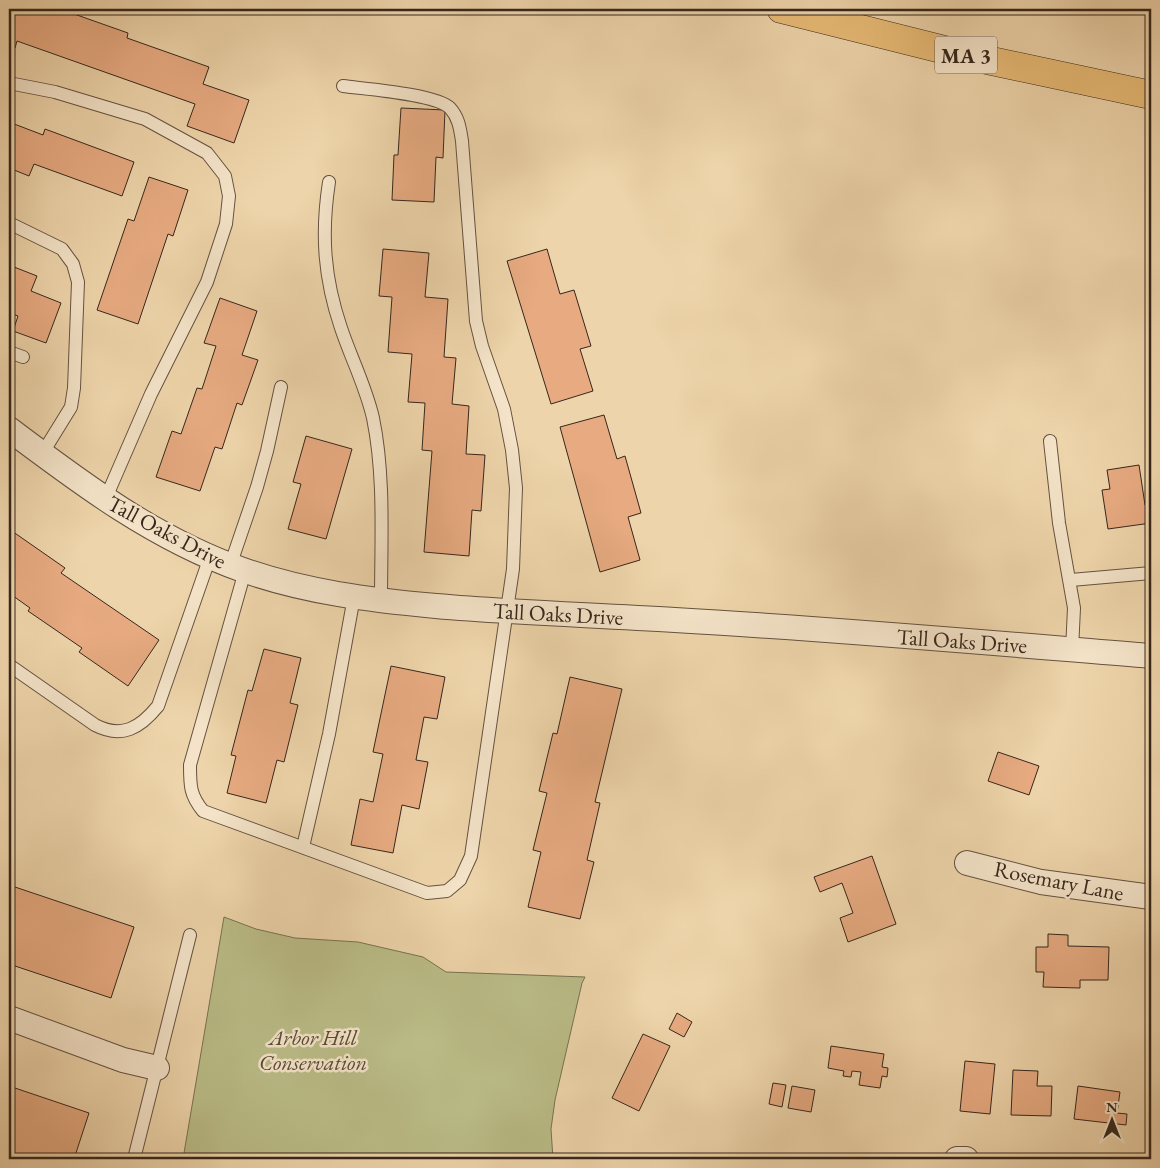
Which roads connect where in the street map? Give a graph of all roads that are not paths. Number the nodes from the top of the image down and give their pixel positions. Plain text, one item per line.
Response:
1 (782, 9) edge
2 (9, 83) edge
3 (343, 86) dead end
4 (1151, 95) edge
5 (329, 182) dead end
6 (9, 223) edge
7 (9, 352) edge
8 (23, 357) dead end
9 (281, 387) dead end
10 (9, 429) edge
11 (1050, 441) dead end
12 (42, 454) junction
13 (105, 500) junction
14 (229, 565) junction
15 (1151, 573) edge
16 (1070, 580) junction
17 (354, 597) junction
18 (381, 600) junction
19 (506, 612) junction
20 (1072, 650) junction
21 (1151, 656) edge
22 (9, 665) edge
23 (303, 847) junction
24 (968, 863) dead end
25 (1151, 897) edge
26 (190, 935) dead end
27 (9, 1018) edge
28 (157, 1068) junction
29 (134, 1159) edge
30 (957, 1159) edge
31 (966, 1159) edge

1 - 4 highway, MA 3
2 - 13 lane
3 - 19 lane
5 - 18 lane
6 - 12 lane
7 - 8 lane
9 - 14 lane
10 - 12 street, Tall Oaks Drive
11 - 16 lane
12 - 13 street, Tall Oaks Drive
13 - 14 street, Tall Oaks Drive
14 - 17 street, Tall Oaks Drive
14 - 22 lane
14 - 23 lane
15 - 16 lane
16 - 20 lane
17 - 18 street, Tall Oaks Drive
17 - 23 lane
18 - 19 street, Tall Oaks Drive
19 - 20 street, Tall Oaks Drive
19 - 23 lane
20 - 21 street, Tall Oaks Drive
24 - 25 street, Rosemary Lane
26 - 28 lane
27 - 28 street
28 - 29 lane
30 - 31 street

